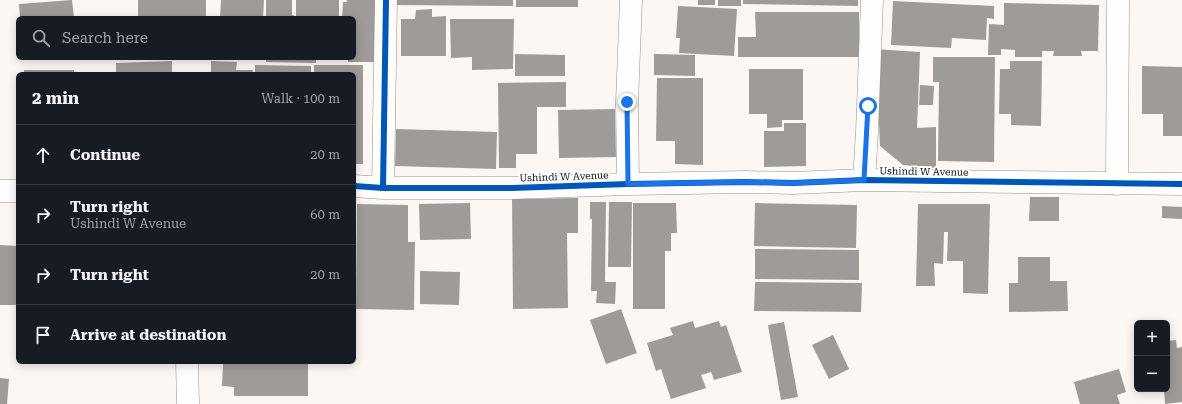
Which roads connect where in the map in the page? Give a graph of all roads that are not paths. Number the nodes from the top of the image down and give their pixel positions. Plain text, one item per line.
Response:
1 (386, 0) edge
2 (631, 0) edge
3 (872, 0) edge
4 (1118, 0) edge
5 (864, 180) junction
6 (628, 184) junction
7 (1117, 184) junction
8 (1182, 184) edge
9 (356, 186) edge
10 (383, 188) junction
11 (0, 191) edge
12 (16, 191) edge
13 (187, 364) edge
14 (188, 404) edge

1 - 10 street
2 - 6 street
3 - 5 street
4 - 7 street
5 - 6 street, Ushindi W Avenue
5 - 7 street, Ushindi W Avenue
6 - 10 street, Ushindi W Avenue
7 - 8 street, Ushindi W Avenue
9 - 10 street, Ushindi W Avenue
11 - 12 street
13 - 14 street

